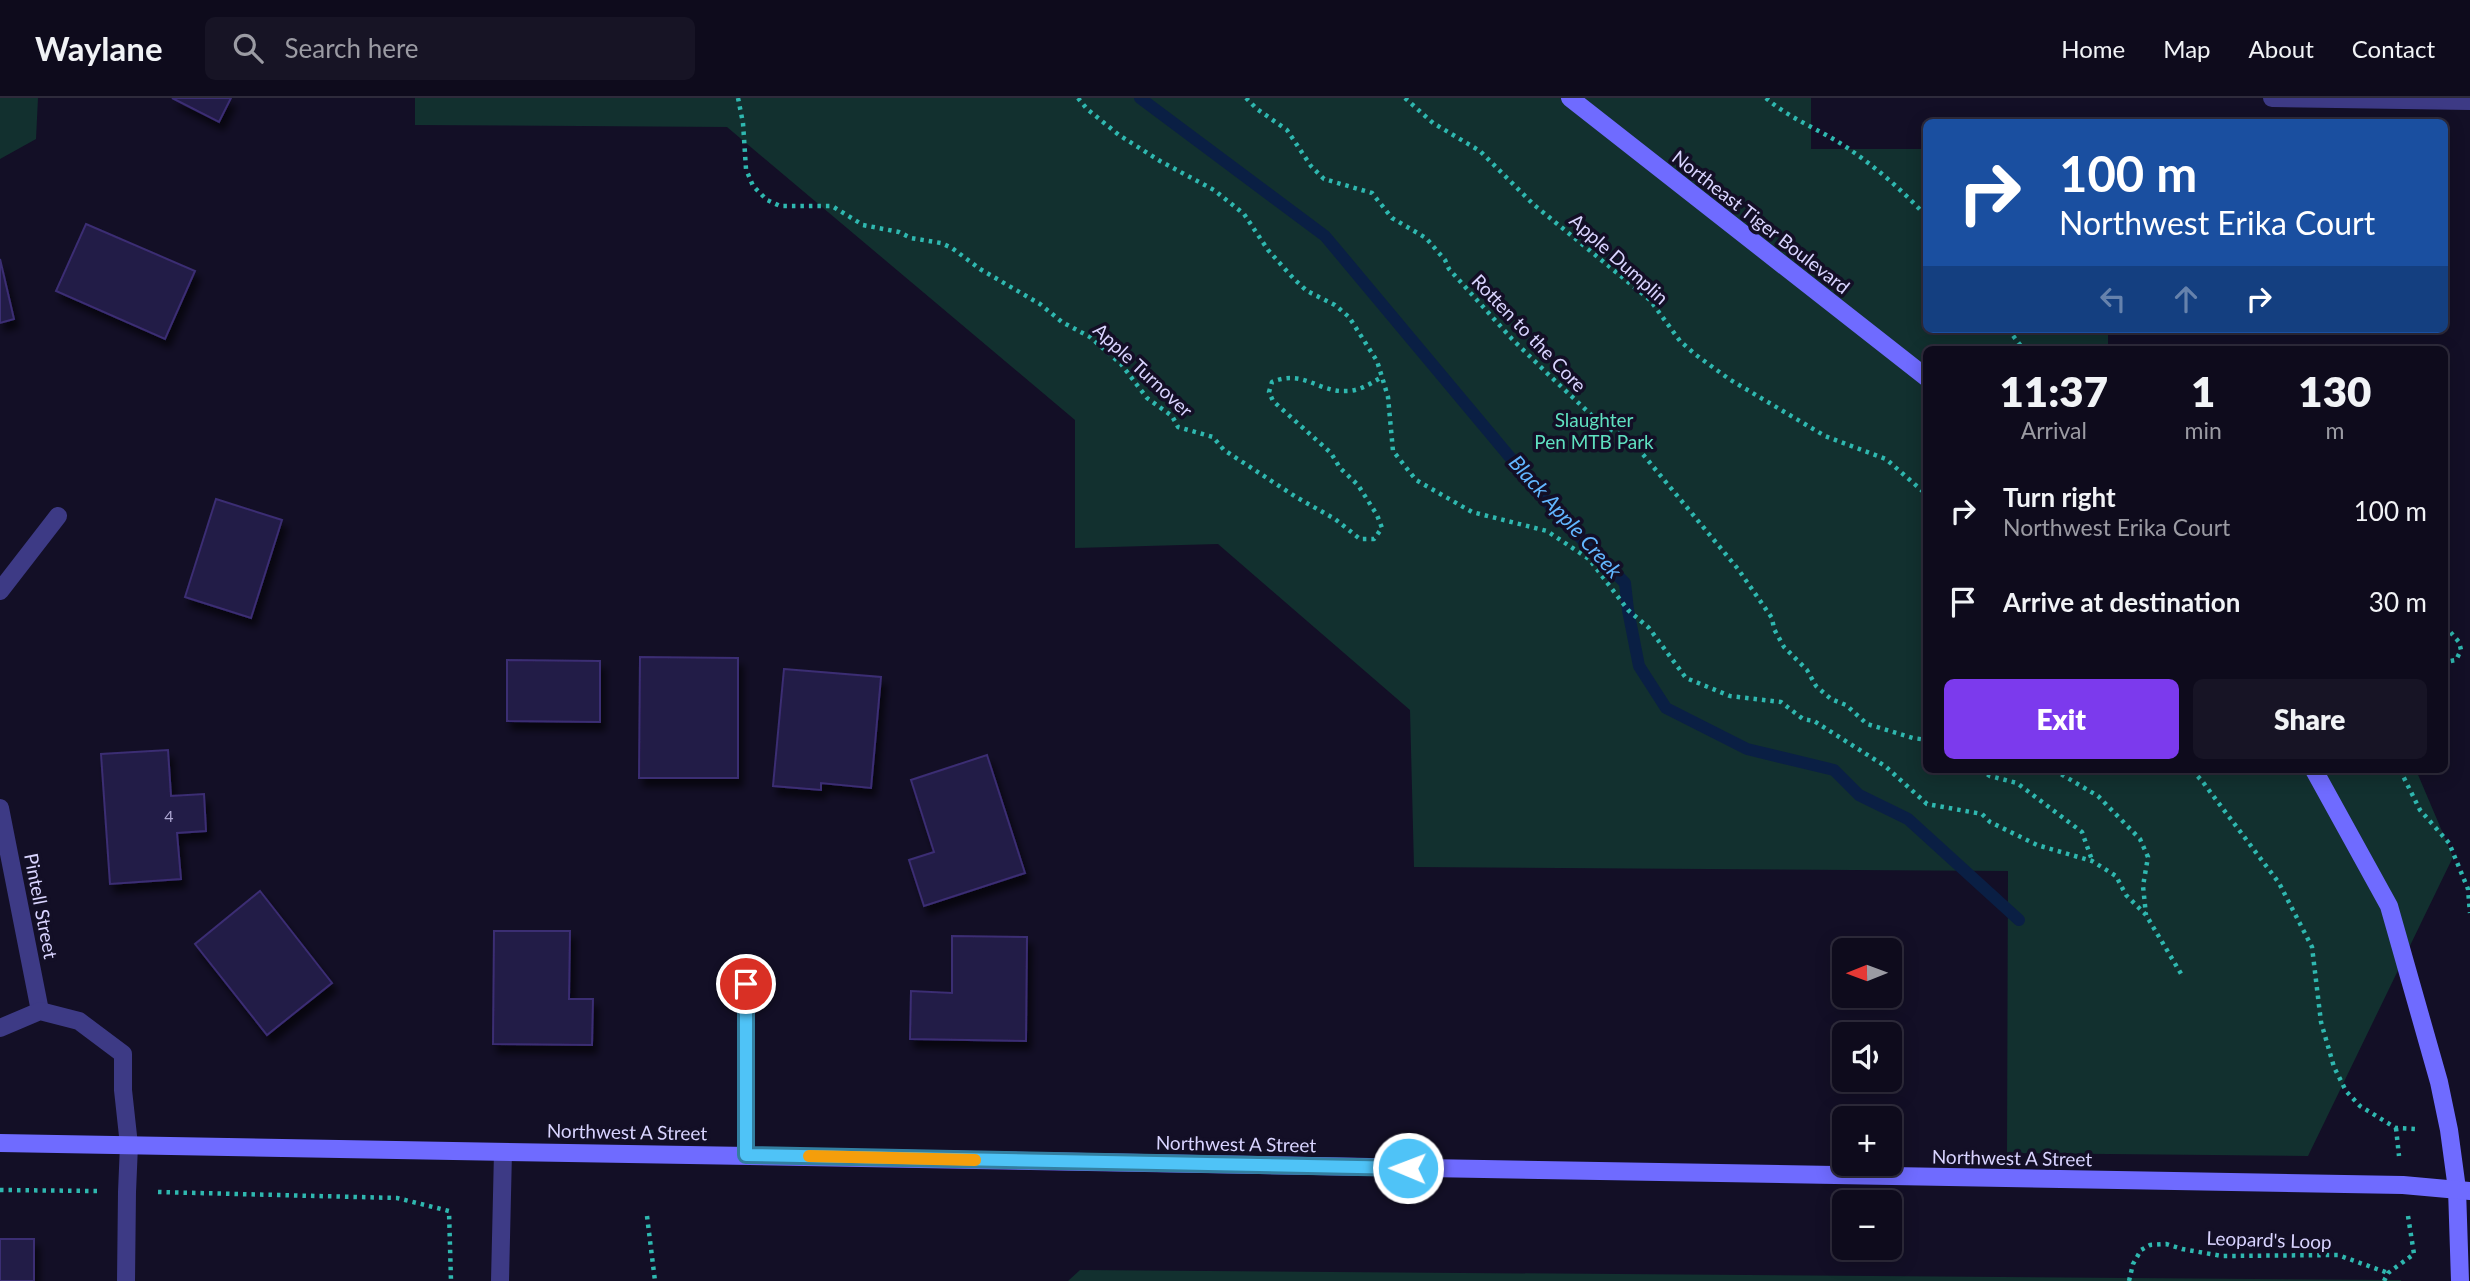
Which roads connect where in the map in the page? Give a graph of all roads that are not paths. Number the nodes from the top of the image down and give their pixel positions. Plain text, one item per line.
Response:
1 (1570, 98) edge
2 (2272, 98) edge
3 (2470, 101) edge
4 (1923, 376) edge
5 (58, 516) dead end
6 (0, 591) edge
7 (2316, 773) edge
8 (0, 808) edge
9 (746, 984) dead end
10 (40, 1011) junction
11 (0, 1028) edge
12 (0, 1143) edge
13 (129, 1145) junction
14 (503, 1152) junction
15 (746, 1155) junction
16 (2463, 1190) edge
17 (126, 1281) edge
18 (500, 1281) edge
19 (2460, 1281) edge

1 - 4 street, Northeast Tiger Boulevard
2 - 3 street
5 - 6 street
7 - 16 street
8 - 10 street, Pintell Street
9 - 15 street
10 - 11 street
10 - 13 street
12 - 13 street, Northwest A Street
13 - 14 street, Northwest A Street
13 - 17 street
14 - 15 street, Northwest A Street
14 - 18 street
15 - 16 street, Northwest A Street
16 - 19 street

